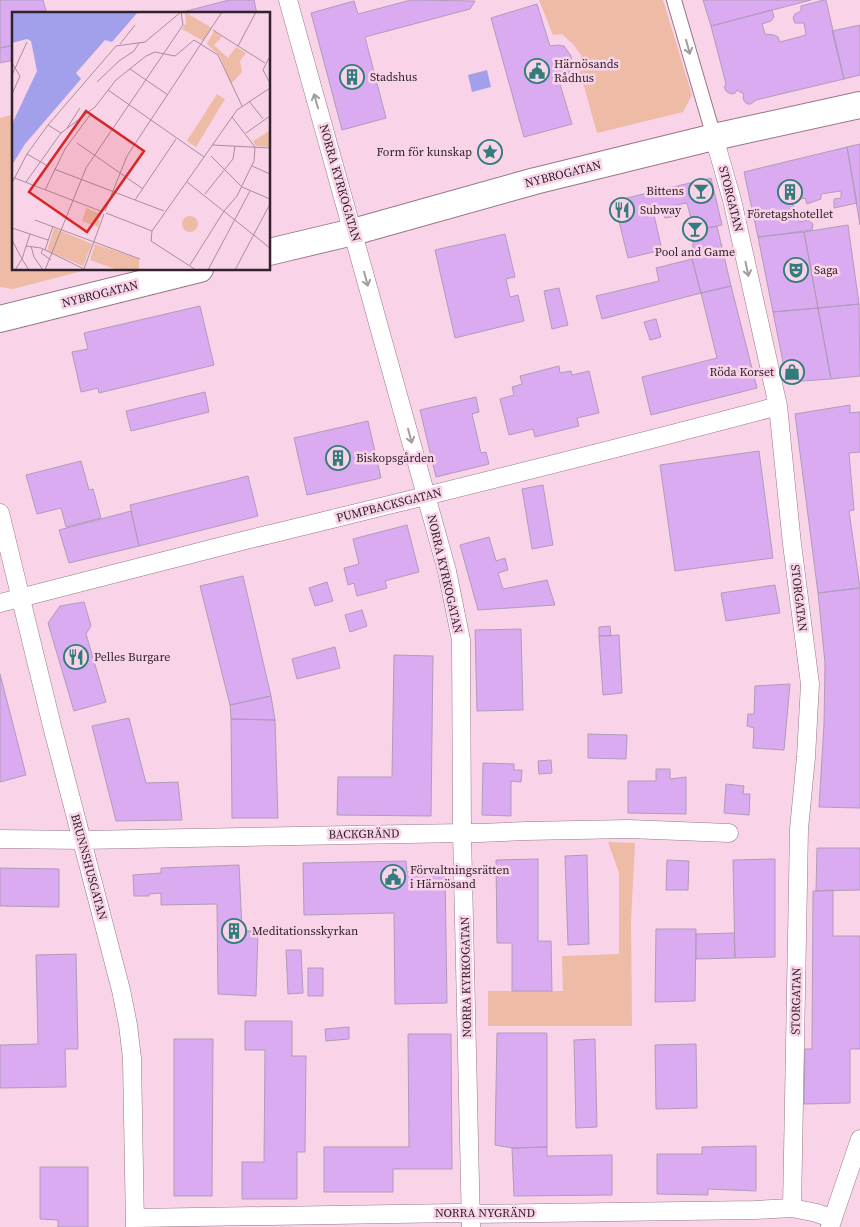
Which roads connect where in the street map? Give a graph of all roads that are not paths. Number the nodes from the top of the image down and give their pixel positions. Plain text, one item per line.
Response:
1 (288, 0) edge
2 (674, 0) edge
3 (860, 105) edge
4 (714, 137) junction
5 (353, 232) junction
6 (270, 252) edge
7 (196, 270) edge
8 (0, 319) edge
9 (778, 406) junction
10 (426, 496) junction
11 (0, 513) edge
12 (20, 598) junction
13 (0, 604) edge
14 (462, 833) junction
15 (729, 833) dead end
16 (0, 838) edge
17 (82, 840) junction
18 (860, 1138) edge
19 (792, 1208) junction
20 (471, 1220) edge
21 (135, 1223) edge
22 (831, 1223) edge

5 -> 1 street, NORRA KYRKOGATAN
2 -> 4 street, STORGATAN
3 - 4 main road, NYBROGATAN
4 - 5 main road, NYBROGATAN
4 -> 9 street, STORGATAN
5 - 6 main road, NYBROGATAN
5 -> 10 street, NORRA KYRKOGATAN
7 - 8 main road, NYBROGATAN
9 - 10 street, PUMPBACKSGATAN
9 - 19 street, STORGATAN
10 - 12 street, PUMPBACKSGATAN
10 - 14 street, NORRA KYRKOGATAN
11 - 12 street, BRUNNSHUSGATAN
12 - 13 street, PUMPBACKSGATAN
12 - 17 street, BRUNNSHUSGATAN
14 - 15 street, BACKGRÄND
14 - 17 street, BACKGRÄND
14 - 20 street, NORRA KYRKOGATAN
16 - 17 street, BACKGRÄND
17 - 21 street, BRUNNSHUSGATAN
18 - 22 street
19 - 20 street, NORRA NYGRÄND
19 - 22 street, NORRA NYGRÄND
20 - 21 street, NORRA NYGRÄND

